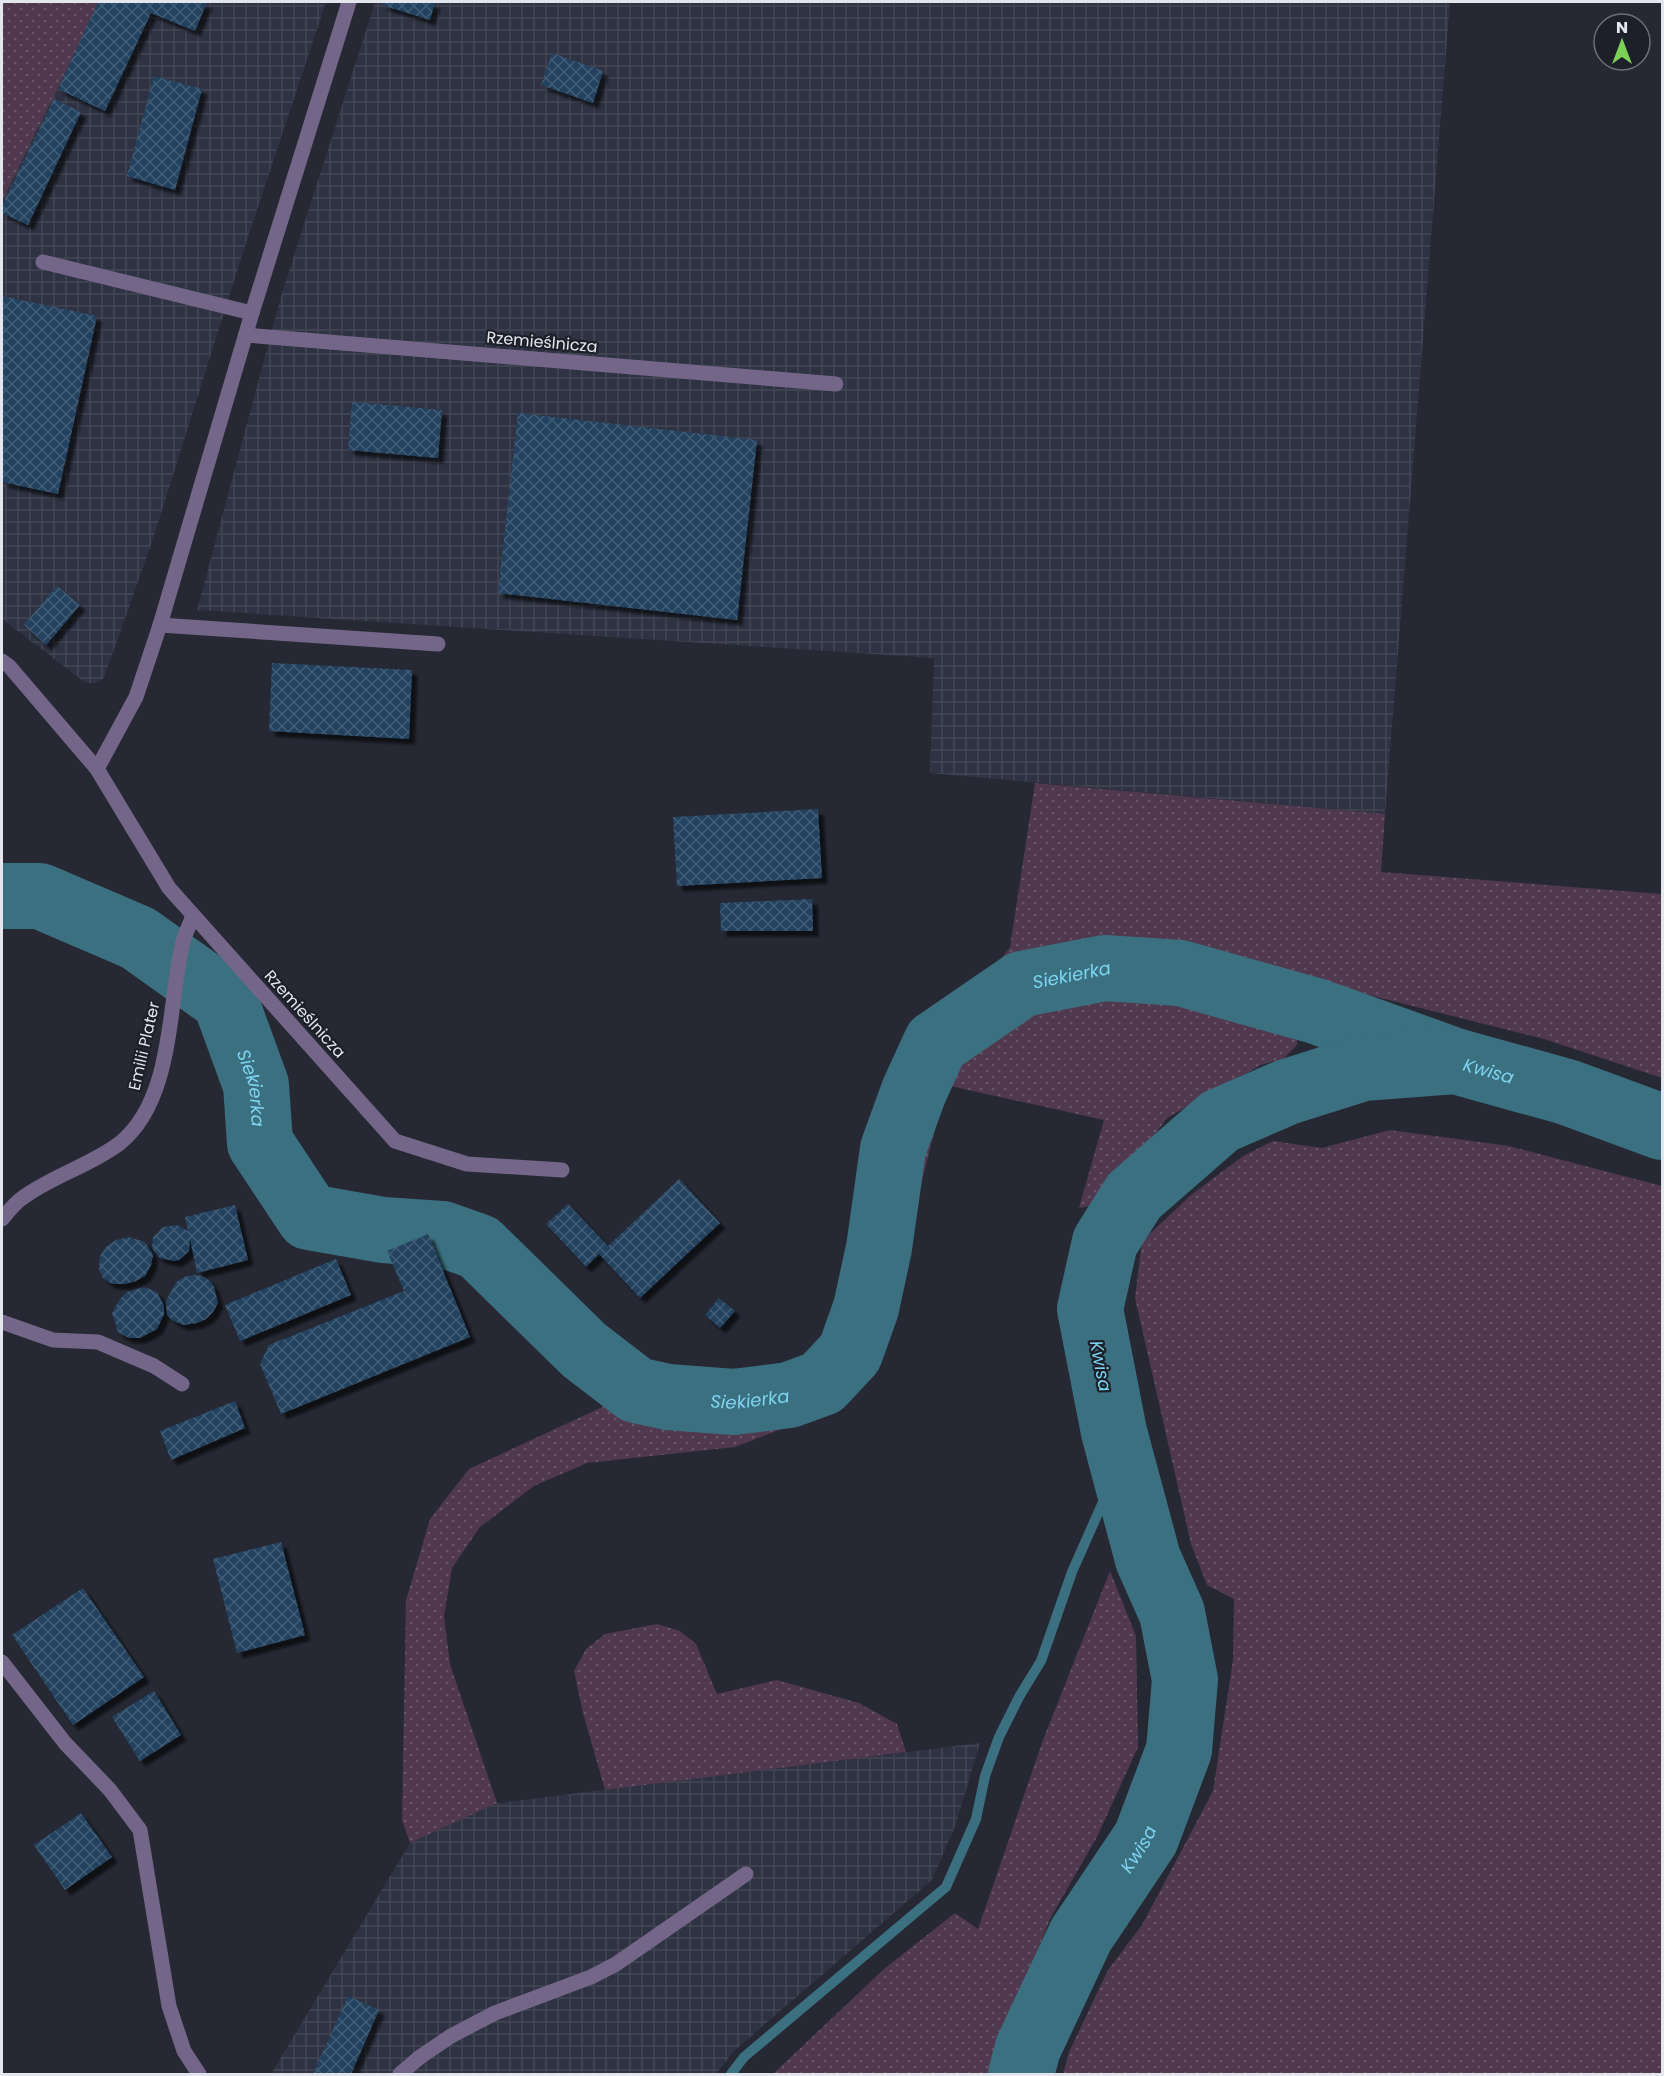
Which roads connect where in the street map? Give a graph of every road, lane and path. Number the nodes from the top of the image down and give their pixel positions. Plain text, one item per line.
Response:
1 (349, 2) edge
2 (43, 262) dead end
3 (252, 313) junction
4 (246, 335) junction
5 (836, 384) dead end
6 (160, 625) junction
7 (438, 644) dead end
8 (2, 661) edge
9 (97, 769) junction
10 (193, 916) junction
11 (562, 1170) dead end
12 (2, 1219) edge
13 (2, 1322) edge
14 (182, 1384) dead end
15 (2, 1662) edge
16 (746, 1874) dead end
17 (199, 2074) edge
18 (400, 2074) edge

1 - 3 street
2 - 3 street
3 - 4 street
4 - 5 street, Rzemieślnicza
4 - 6 street
6 - 7 street
6 - 9 street
8 - 9 street, Rzemieślnicza
9 - 10 street, Rzemieślnicza
10 - 11 street, Rzemieślnicza
10 - 12 street, Emilii Plater
13 - 14 street
15 - 17 street
16 - 18 street

